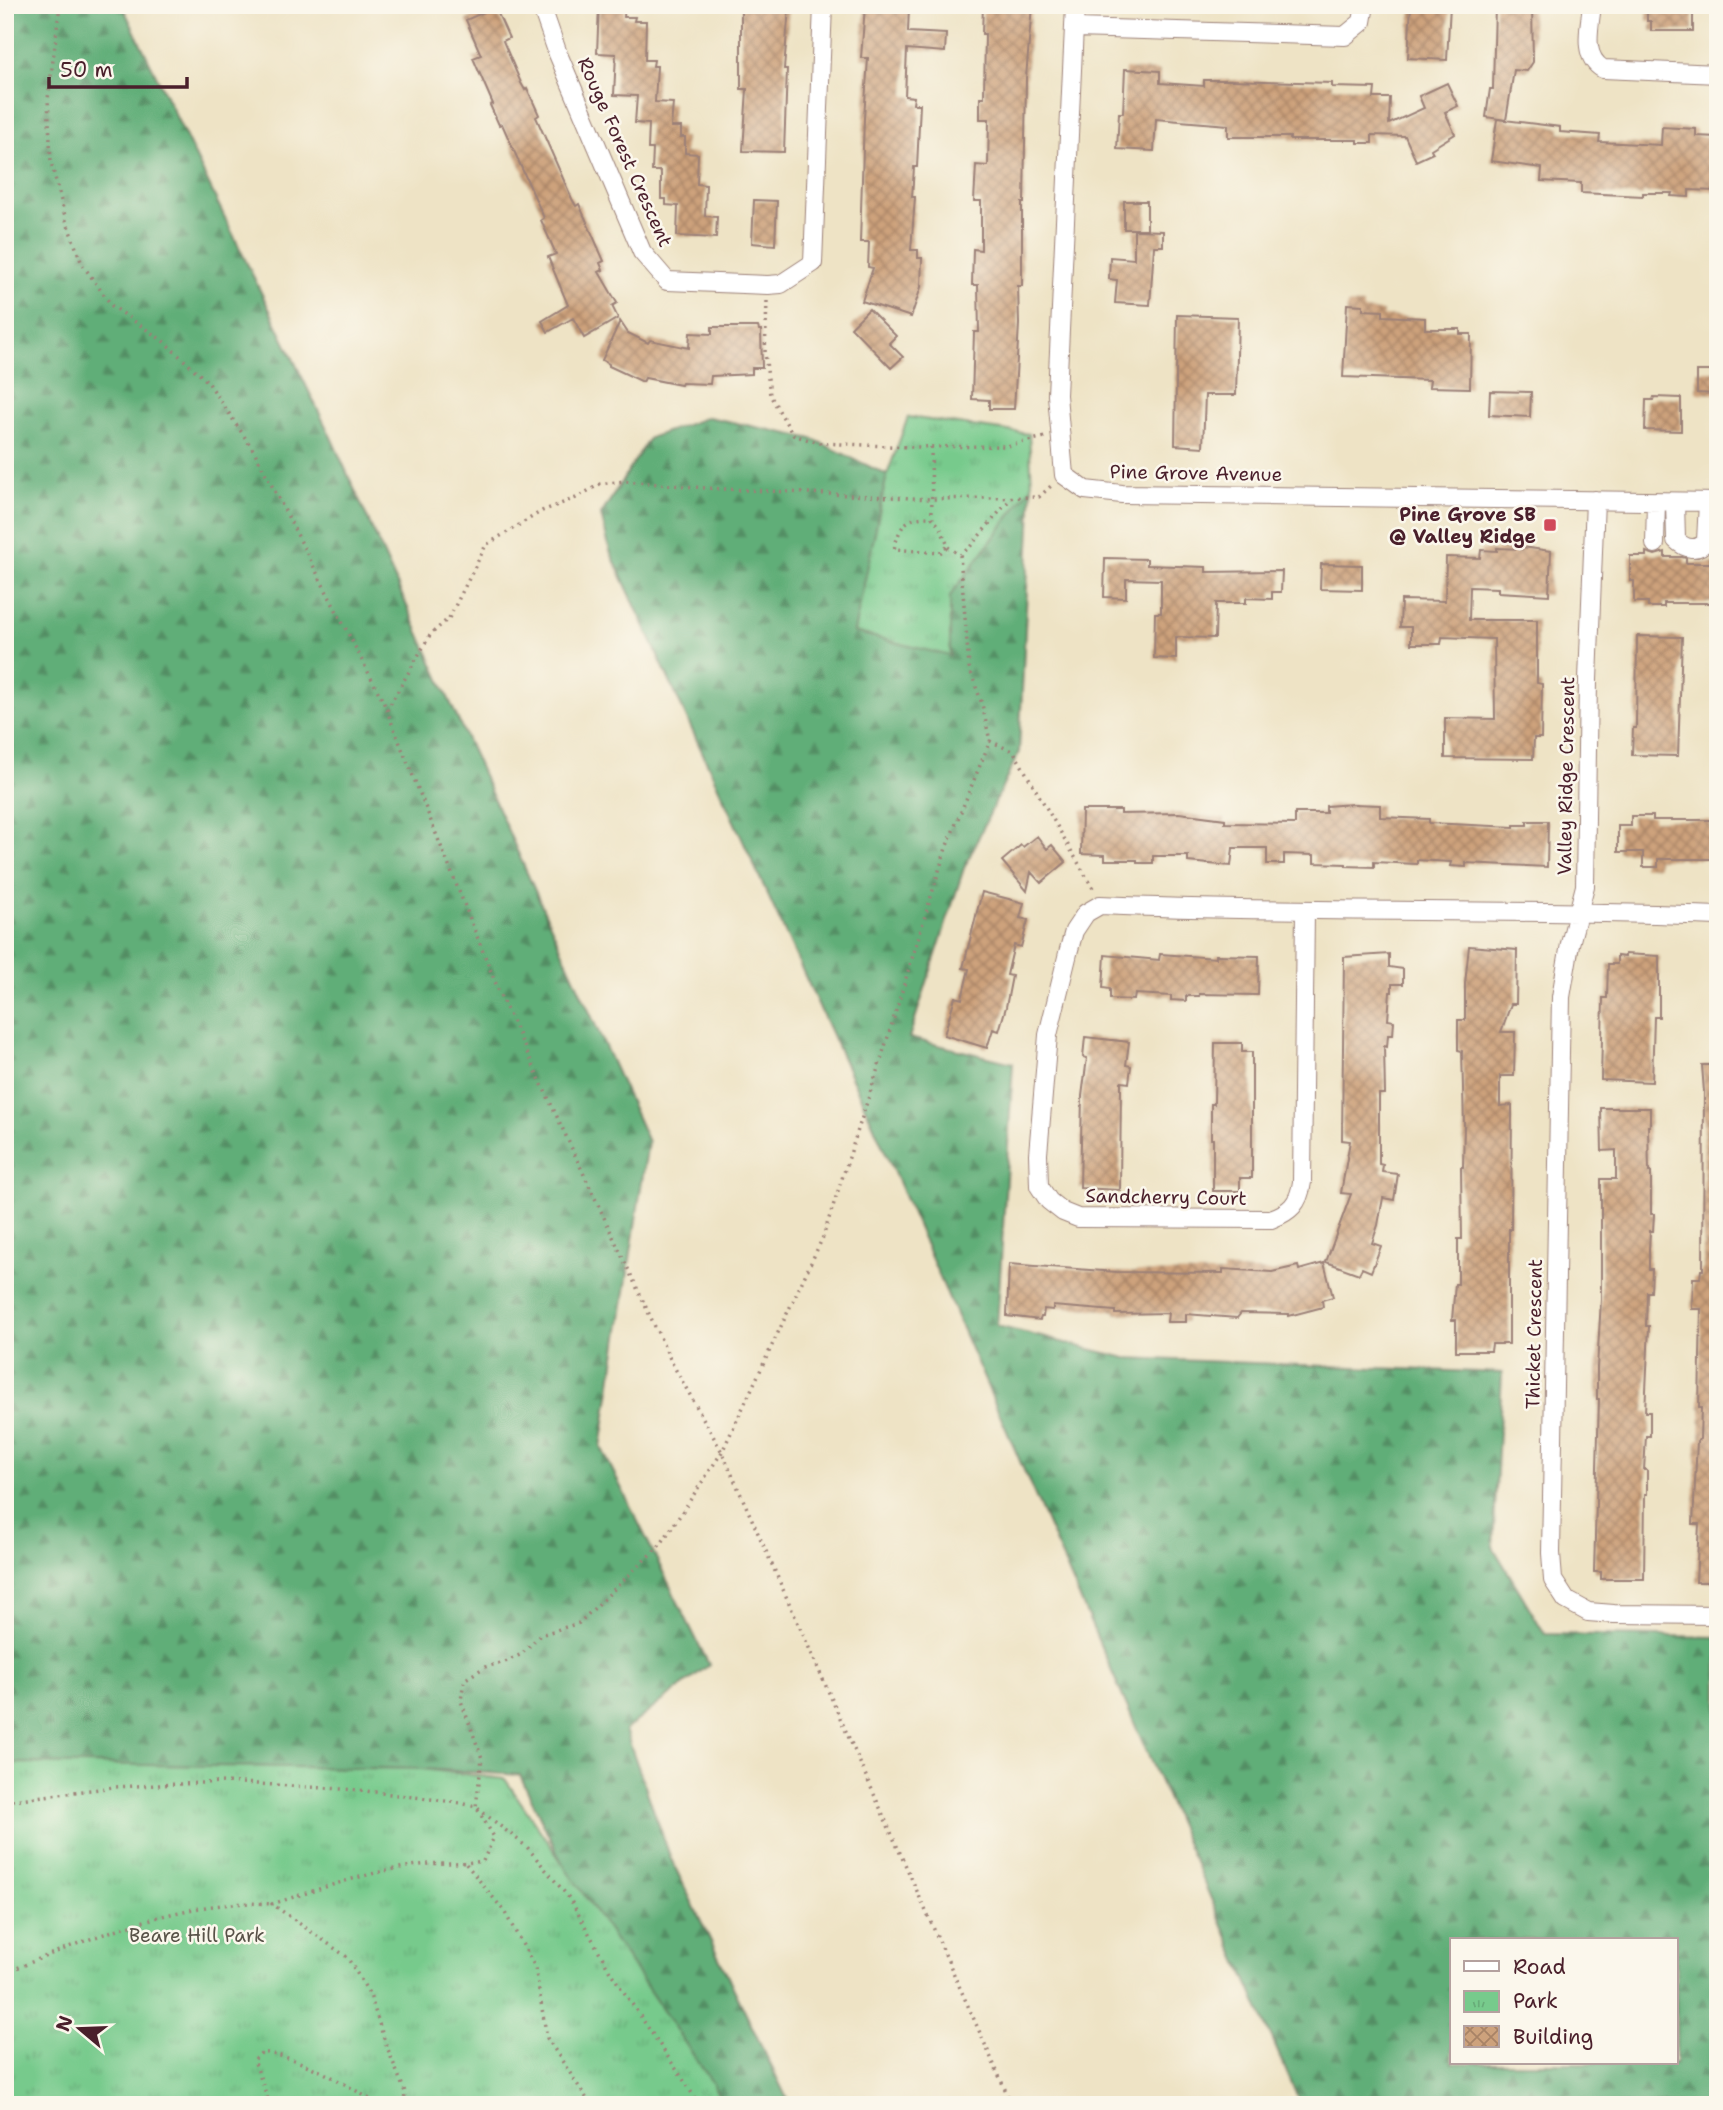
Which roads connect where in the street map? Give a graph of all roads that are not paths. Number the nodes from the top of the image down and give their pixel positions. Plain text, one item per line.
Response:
1 (541, 5) edge
2 (823, 5) edge
3 (1075, 5) edge
4 (1365, 5) edge
5 (1592, 5) edge
6 (1075, 28) junction
7 (1718, 74) edge
8 (1595, 500) junction
9 (1656, 502) junction
10 (1675, 502) junction
11 (1713, 502) edge
12 (1655, 544) dead end
13 (1305, 910) junction
14 (1577, 911) junction
15 (1718, 916) edge
16 (1718, 1615) edge

1 - 2 street, Rouge Forest Crescent
3 - 6 street
4 - 6 street
5 - 7 street
6 - 8 street, Pine Grove Avenue
8 - 9 street, Pine Grove Avenue
8 - 14 street, Valley Ridge Crescent
9 - 10 street, Pine Grove Avenue
9 - 12 street
10 - 11 street, Pine Grove Avenue
10 - 11 street
13 - 13 street, Sandcherry Court
13 - 14 street
14 - 15 street
14 - 16 street, Thicket Crescent

